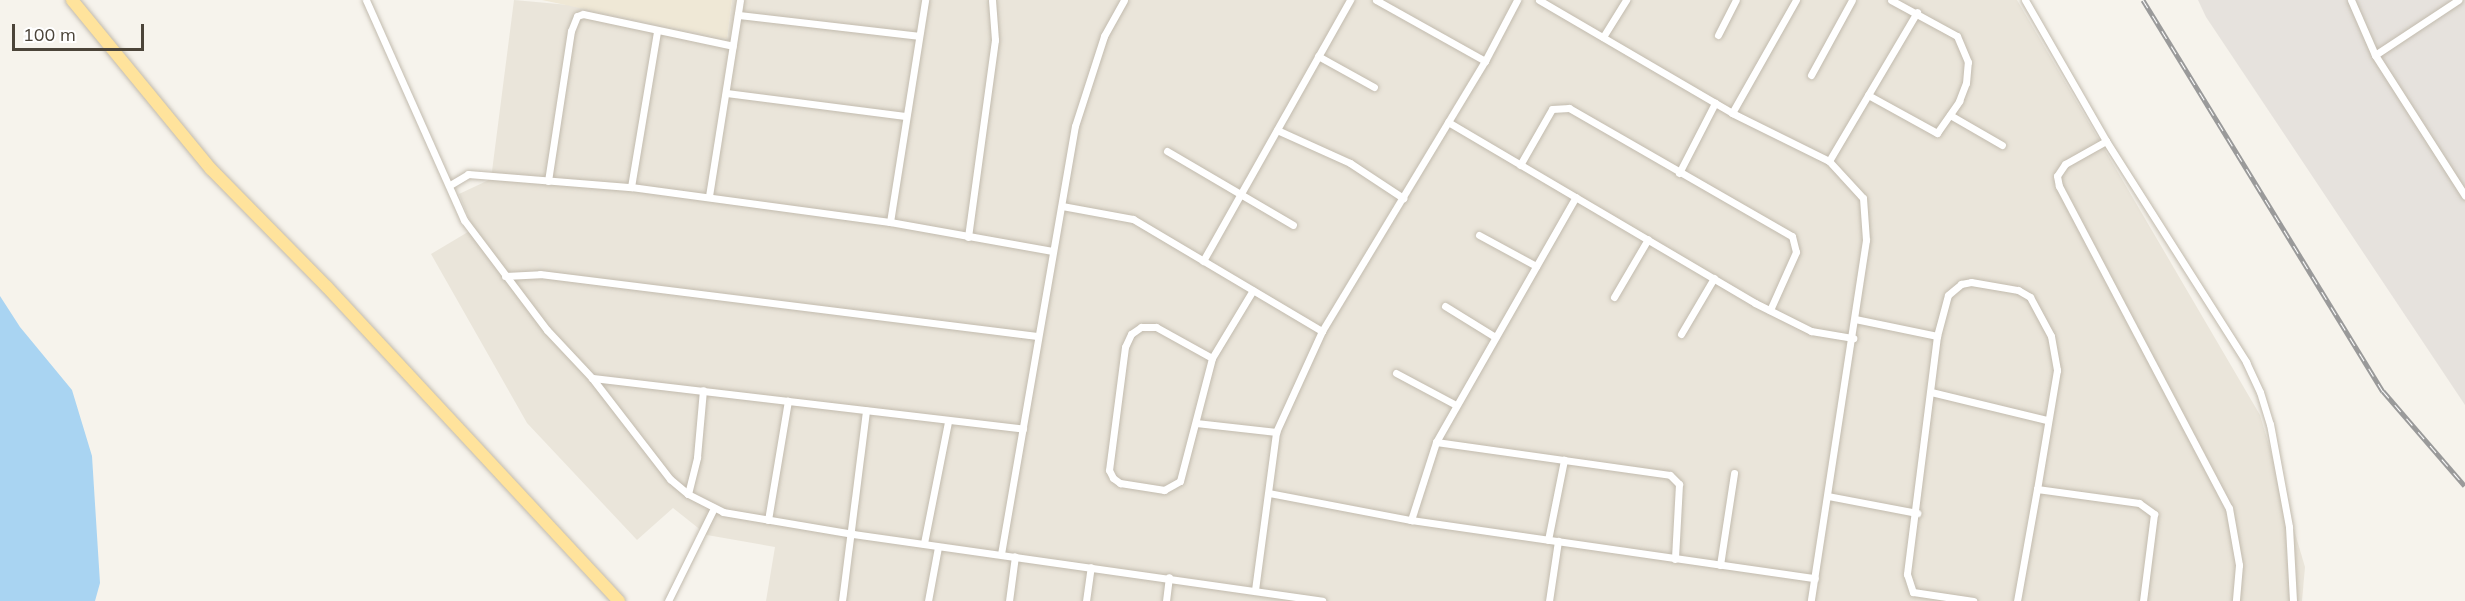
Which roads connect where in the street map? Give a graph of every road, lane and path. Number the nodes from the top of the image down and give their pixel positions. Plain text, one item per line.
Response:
1 (72, 0) edge
2 (366, 0) edge
3 (740, 0) edge
4 (925, 0) edge
5 (992, 0) edge
6 (1124, 0) edge
7 (1350, 0) edge
8 (1376, 0) edge
9 (1517, 0) edge
10 (1539, 0) edge
11 (1626, 0) edge
12 (1736, 0) edge
13 (1796, 0) edge
14 (1852, 0) edge
15 (1891, 0) edge
16 (2025, 0) edge
17 (2351, 0) edge
18 (2458, 0) edge
19 (1917, 12) junction
20 (738, 15) junction
21 (657, 31) junction
22 (1718, 35) dead end
23 (919, 36) junction
24 (1603, 37) junction
25 (733, 46) junction
26 (2375, 55) junction
27 (1318, 56) junction
28 (1485, 61) junction
29 (1811, 75) dead end
30 (1374, 87) dead end
31 (726, 93) junction
32 (1868, 95) junction
33 (1715, 103) junction
34 (1732, 113) junction
35 (1950, 115) junction
36 (906, 116) junction
37 (1448, 122) junction
38 (1277, 130) junction
39 (2106, 141) junction
40 (2002, 145) dead end
41 (1167, 151) dead end
42 (1829, 161) junction
43 (1520, 165) junction
44 (1679, 173) junction
45 (548, 181) junction
46 (450, 185) junction
47 (631, 187) junction
48 (1241, 194) junction
49 (709, 196) junction
50 (2465, 196) edge
51 (1576, 197) junction
52 (1403, 198) junction
53 (1062, 206) junction
54 (890, 222) junction
55 (1293, 225) dead end
56 (1479, 235) dead end
57 (968, 237) junction
58 (1648, 239) junction
59 (1052, 251) junction
60 (1203, 261) junction
61 (1536, 266) junction
62 (505, 276) junction
63 (1714, 278) junction
64 (1253, 290) junction
65 (1614, 297) dead end
66 (1445, 306) dead end
67 (1770, 310) junction
68 (1855, 319) junction
69 (1322, 331) junction
70 (1681, 334) dead end
71 (1037, 336) junction
72 (1937, 336) junction
73 (1495, 337) junction
74 (1853, 338) junction
75 (1212, 357) junction
76 (1396, 373) dead end
77 (592, 378) junction
78 (703, 390) junction
79 (1931, 392) junction
80 (788, 401) junction
81 (1456, 405) junction
82 (866, 411) junction
83 (2047, 420) junction
84 (948, 422) junction
85 (1196, 423) junction
86 (1023, 429) junction
87 (1276, 432) junction
88 (1436, 442) junction
89 (1563, 460) junction
90 (1734, 473) dead end
91 (2037, 489) junction
92 (1269, 493) junction
93 (687, 494) junction
94 (1828, 496) junction
95 (714, 508) junction
96 (1917, 513) junction
97 (1411, 519) junction
98 (768, 520) junction
99 (853, 534) junction
100 (1548, 540) junction
101 (1558, 541) junction
102 (924, 543) junction
103 (938, 547) junction
104 (1000, 554) junction
105 (1015, 556) junction
106 (1675, 558) junction
107 (1720, 565) junction
108 (1091, 567) junction
109 (1169, 577) junction
110 (1815, 578) junction
111 (1255, 591) junction
112 (619, 601) edge
113 (668, 601) edge
114 (842, 601) edge
115 (928, 601) edge
116 (1009, 601) edge
117 (1086, 601) edge
118 (1166, 601) edge
119 (1322, 601) edge
120 (1550, 601) edge
121 (1811, 601) edge
122 (1972, 601) edge
123 (2017, 601) edge
124 (2143, 601) edge
125 (2236, 601) edge
126 (2293, 601) edge

1 - 112 main road
2 - 46 street
3 - 20 street
4 - 23 street
5 - 57 street
6 - 53 street
7 - 27 street
8 - 28 street
9 - 28 street
10 - 24 street
11 - 24 street
12 - 22 street
13 - 34 street
14 - 29 street
15 - 19 street
16 - 39 street
17 - 26 street
18 - 26 street
19 - 32 street
19 - 35 street
20 - 23 street
20 - 25 street
21 - 25 street
21 - 45 street
21 - 47 street
23 - 36 street
24 - 33 street
25 - 31 street
26 - 50 street
27 - 30 street
27 - 38 street
28 - 37 street
31 - 36 street
31 - 49 street
32 - 35 street
32 - 42 street
33 - 34 street
33 - 44 street
34 - 42 street
35 - 40 street
36 - 54 street
37 - 43 street
37 - 52 street
38 - 48 street
38 - 52 street
39 - 125 street
39 - 126 street
41 - 48 street
42 - 68 street
43 - 44 street
43 - 51 street
44 - 67 street
45 - 46 street
45 - 47 street
46 - 62 street
47 - 49 street
48 - 55 street
48 - 60 street
49 - 54 street
51 - 58 street
51 - 61 street
52 - 69 street
53 - 59 street
53 - 60 street
54 - 57 street
56 - 61 street
57 - 59 street
58 - 63 street
58 - 65 street
59 - 71 street
60 - 64 street
61 - 73 street
62 - 71 street
62 - 77 street
63 - 67 street
63 - 70 street
64 - 69 street
64 - 75 street
66 - 73 street
67 - 74 street
68 - 72 street
68 - 74 street
69 - 87 street
71 - 86 street
72 - 79 street
72 - 83 street
73 - 81 street
74 - 94 street
75 - 85 street
75 - 85 street
76 - 81 street
77 - 78 street
77 - 93 street
78 - 80 street
78 - 93 street
79 - 83 street
79 - 96 street
80 - 82 street
80 - 98 street
81 - 88 street
82 - 84 street
82 - 99 street
83 - 91 street
84 - 86 street
84 - 102 street
85 - 87 street
86 - 104 street
87 - 92 street
88 - 89 street
88 - 97 street
89 - 100 street
89 - 106 street
90 - 107 street
91 - 123 street
91 - 124 street
92 - 97 street
92 - 111 street
93 - 95 street
94 - 96 street
94 - 110 street
95 - 98 street
95 - 113 street
96 - 122 street
97 - 100 street
98 - 99 street
99 - 102 street
99 - 114 street
100 - 101 street
101 - 106 street
101 - 120 street
102 - 103 street
103 - 104 street
103 - 115 street
104 - 105 street
105 - 108 street
105 - 116 street
106 - 107 street
107 - 110 street
108 - 109 street
108 - 117 street
109 - 111 street
109 - 118 street
110 - 121 street
111 - 119 street

